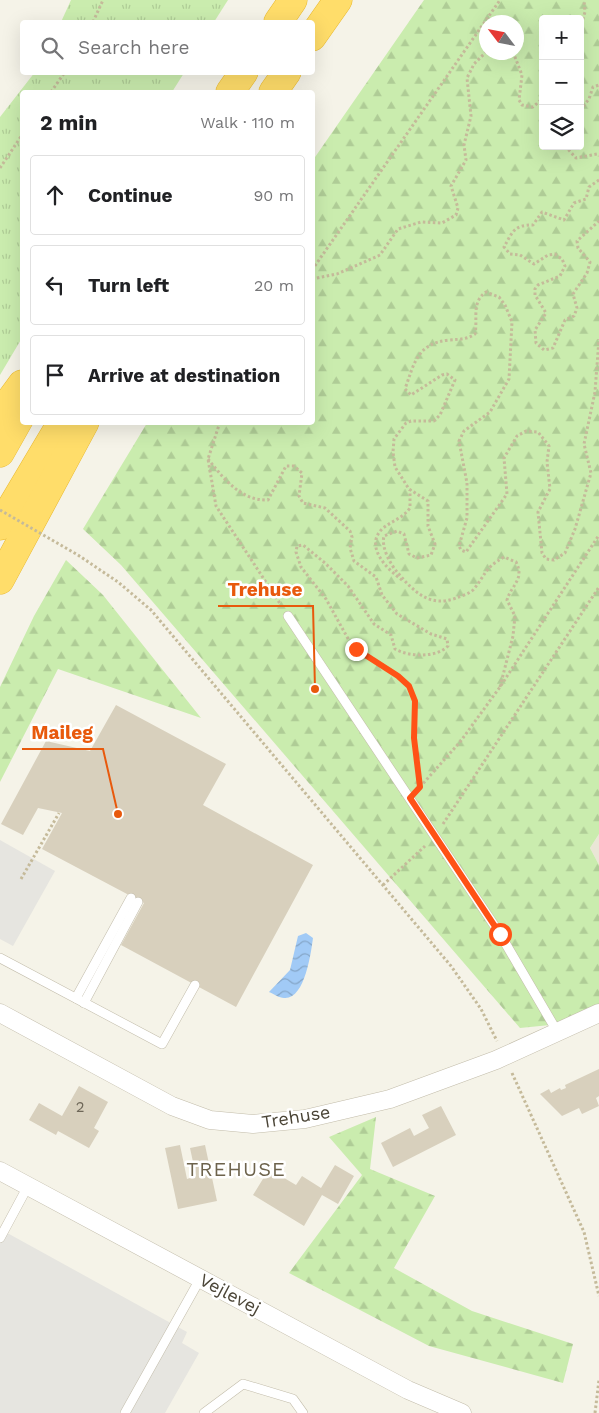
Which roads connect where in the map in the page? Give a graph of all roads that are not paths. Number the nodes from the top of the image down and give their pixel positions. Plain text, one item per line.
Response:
1 (293, 0) edge
2 (338, 0) edge
3 (279, 20) edge
4 (315, 33) edge
5 (242, 75) edge
6 (286, 75) edge
7 (231, 90) edge
8 (274, 90) edge
9 (20, 387) edge
10 (0, 414) edge
11 (20, 418) edge
12 (60, 425) edge
13 (83, 425) edge
14 (0, 453) edge
15 (0, 526) edge
16 (0, 580) edge
17 (288, 616) road end
18 (135, 900) dead end
19 (0, 958) edge
20 (195, 985) dead end
21 (80, 1000) junction
22 (0, 1013) edge
23 (599, 1013) edge
24 (558, 1033) junction
25 (0, 1171) edge
26 (28, 1186) junction
27 (0, 1238) edge
28 (200, 1278) junction
29 (125, 1413) edge
30 (204, 1413) edge
31 (303, 1413) edge
32 (462, 1413) edge

1 - 3 highway
2 - 4 highway
5 - 7 highway
6 - 8 highway
9 - 10 highway
11 - 14 highway
12 - 15 highway
13 - 16 highway
17 - 24 lane
18 - 21 lane
19 - 21 lane
20 - 21 lane
22 - 24 street, Trehuse
23 - 24 street, Trehuse
25 - 26 street, Vejlevej
26 - 27 lane
26 - 28 street, Vejlevej
28 - 29 lane
28 - 32 street, Vejlevej
30 - 31 lane

